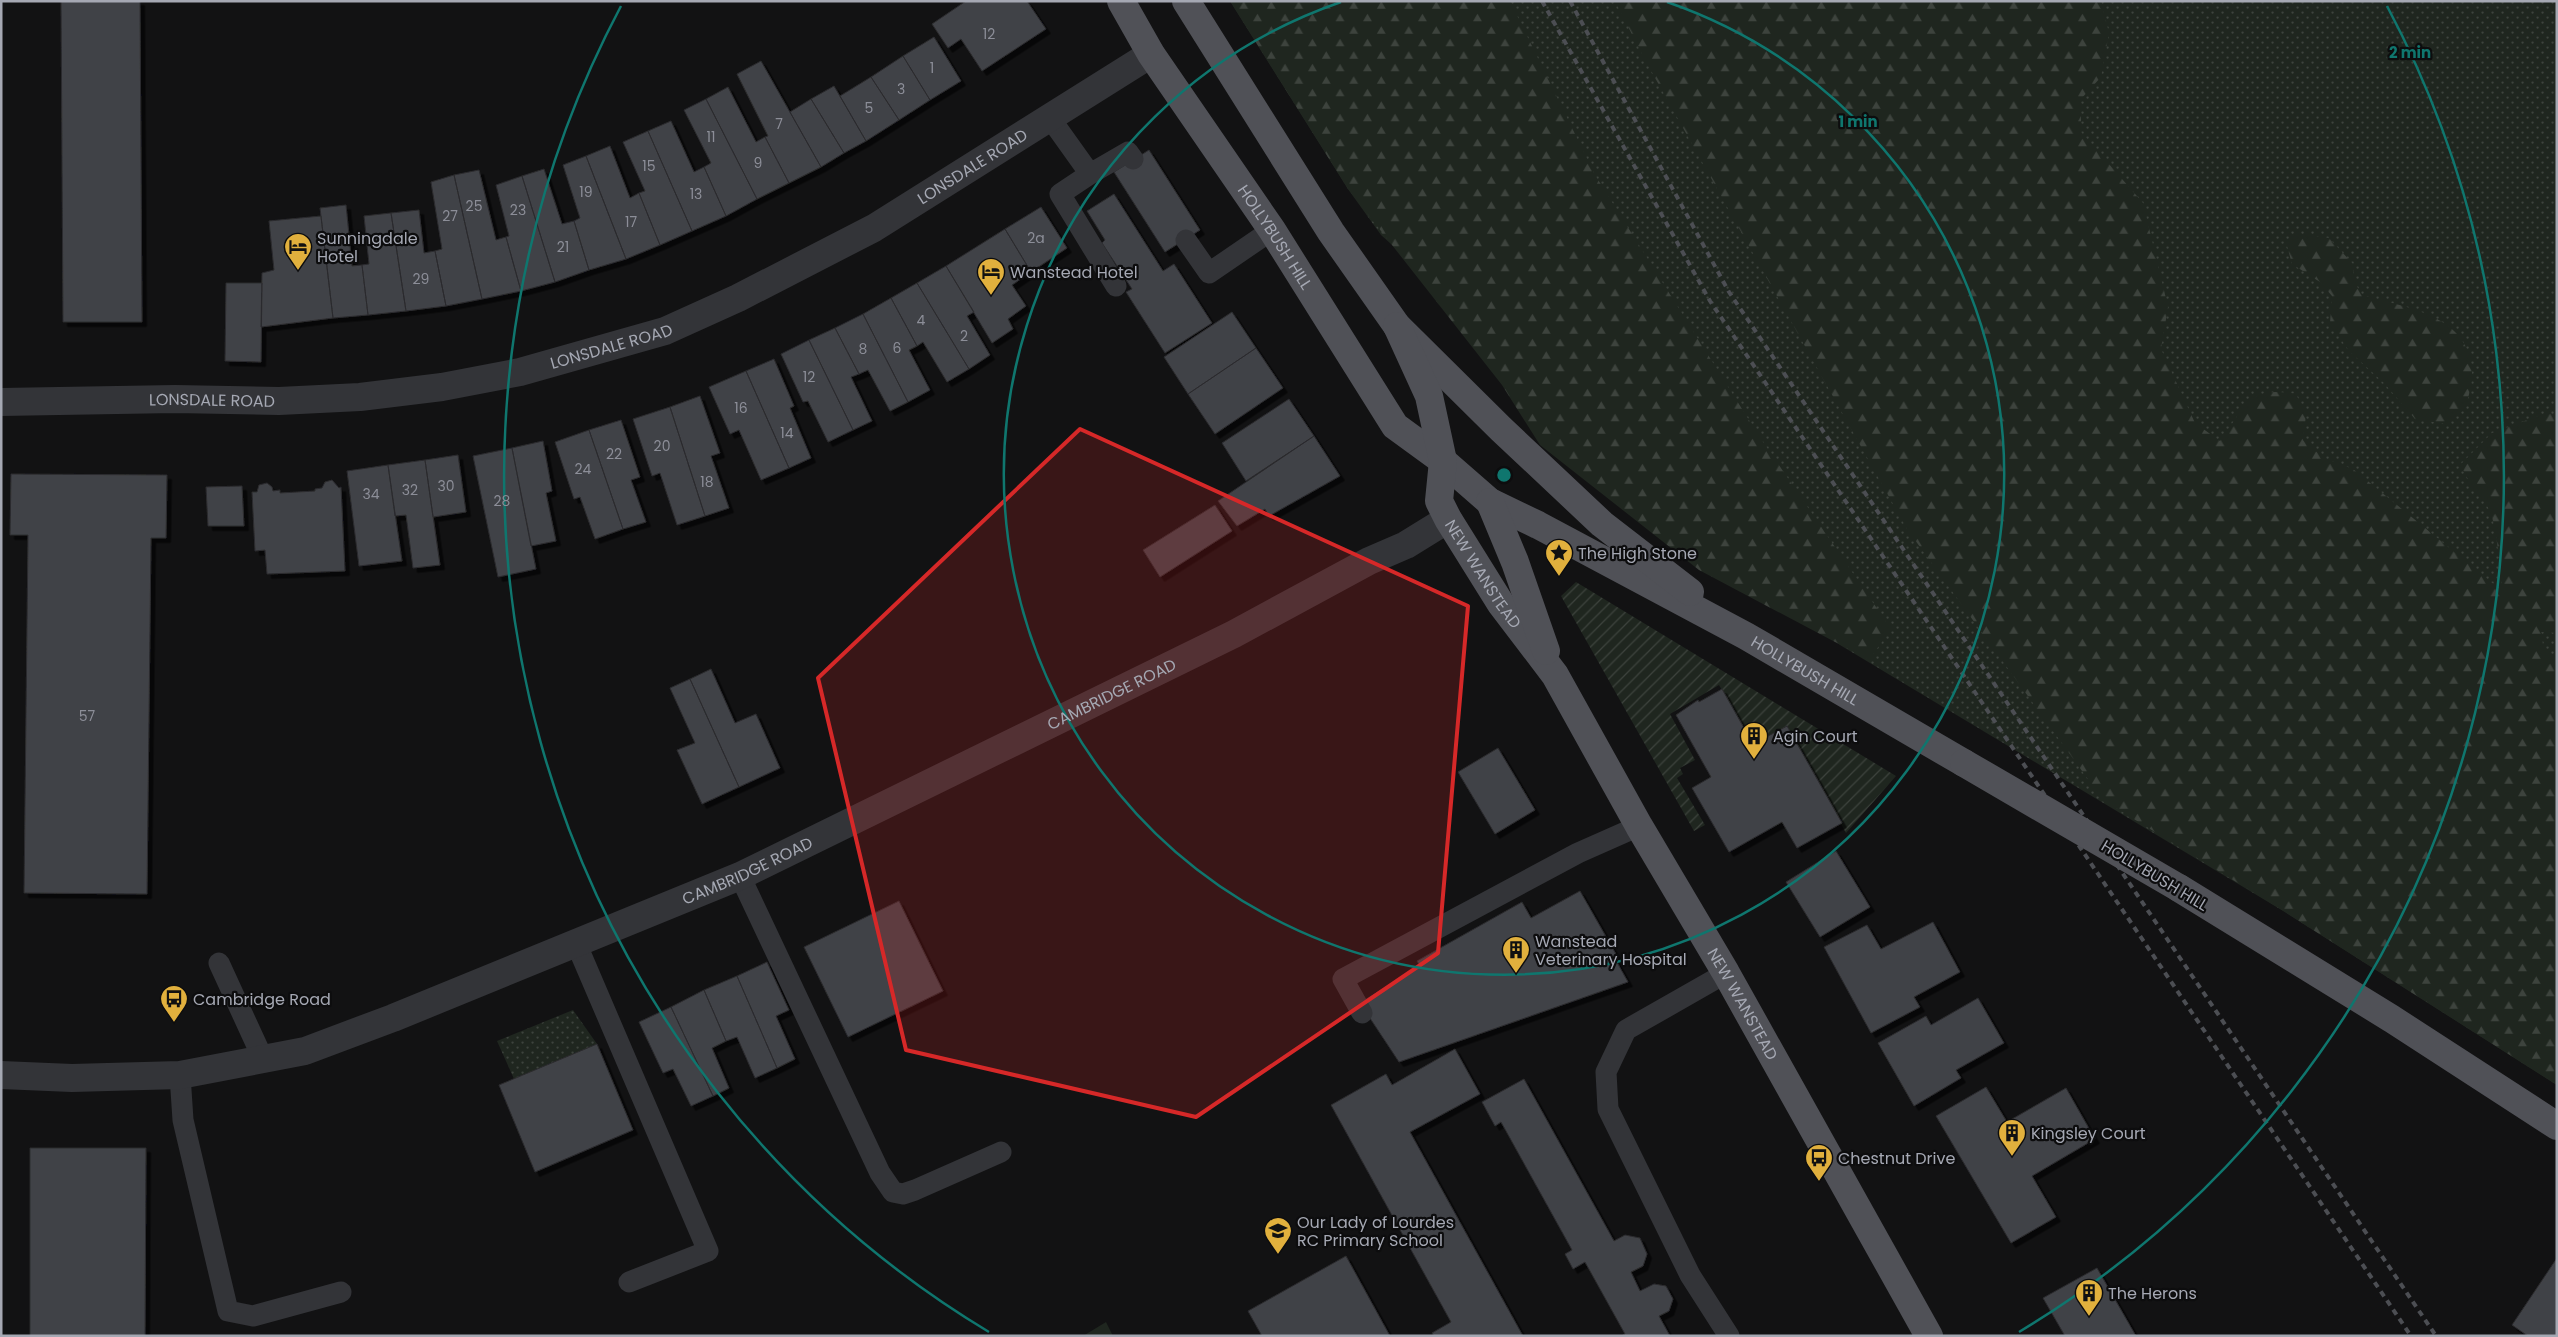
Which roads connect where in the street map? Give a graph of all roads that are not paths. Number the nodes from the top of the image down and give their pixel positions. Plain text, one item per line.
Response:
1 (1121, 1) edge
2 (1186, 1) edge
3 (1151, 54) junction
4 (1050, 118) junction
5 (1133, 159) dead end
6 (1090, 174) junction
7 (1272, 230) junction
8 (1186, 240) dead end
9 (1116, 286) dead end
10 (1397, 326) junction
11 (1, 402) edge
12 (1443, 460) junction
13 (1490, 502) junction
14 (1448, 519) junction
15 (1746, 636) junction
16 (1555, 675) junction
17 (1639, 826) junction
18 (740, 876) junction
19 (576, 943) junction
20 (219, 963) dead end
21 (1726, 972) junction
22 (1362, 1013) dead end
23 (264, 1061) junction
24 (1, 1075) edge
25 (180, 1075) junction
26 (2557, 1126) edge
27 (1001, 1152) dead end
28 (629, 1282) dead end
29 (341, 1292) dead end
30 (1729, 1336) edge
31 (1928, 1336) edge

1 - 3 main road, HOLLYBUSH HILL
2 - 10 main road, HOLLYBUSH HILL
3 - 4 street, LONSDALE ROAD
3 - 7 main road, HOLLYBUSH HILL
4 - 6 lane
4 - 11 street, LONSDALE ROAD
5 - 6 lane
6 - 9 lane
7 - 8 lane
7 - 12 main road, HOLLYBUSH HILL
10 - 12 main road, HOLLYBUSH HILL
10 - 15 main road, HOLLYBUSH HILL
12 - 13 main road, HOLLYBUSH HILL
12 - 14 main road, NEW WANSTEAD
13 - 15 main road, HOLLYBUSH HILL
13 - 16 main road, NEW WANSTEAD
14 - 16 main road, NEW WANSTEAD
14 - 18 street, CAMBRIDGE ROAD
15 - 26 main road, HOLLYBUSH HILL, bridge
16 - 17 main road, NEW WANSTEAD
17 - 21 main road, NEW WANSTEAD
17 - 22 lane
18 - 19 street, CAMBRIDGE ROAD
18 - 27 lane
19 - 23 street, CAMBRIDGE ROAD
19 - 28 lane
20 - 23 lane
21 - 30 lane
21 - 31 main road, NEW WANSTEAD
23 - 25 street, CAMBRIDGE ROAD
24 - 25 street, CAMBRIDGE ROAD
25 - 29 lane

